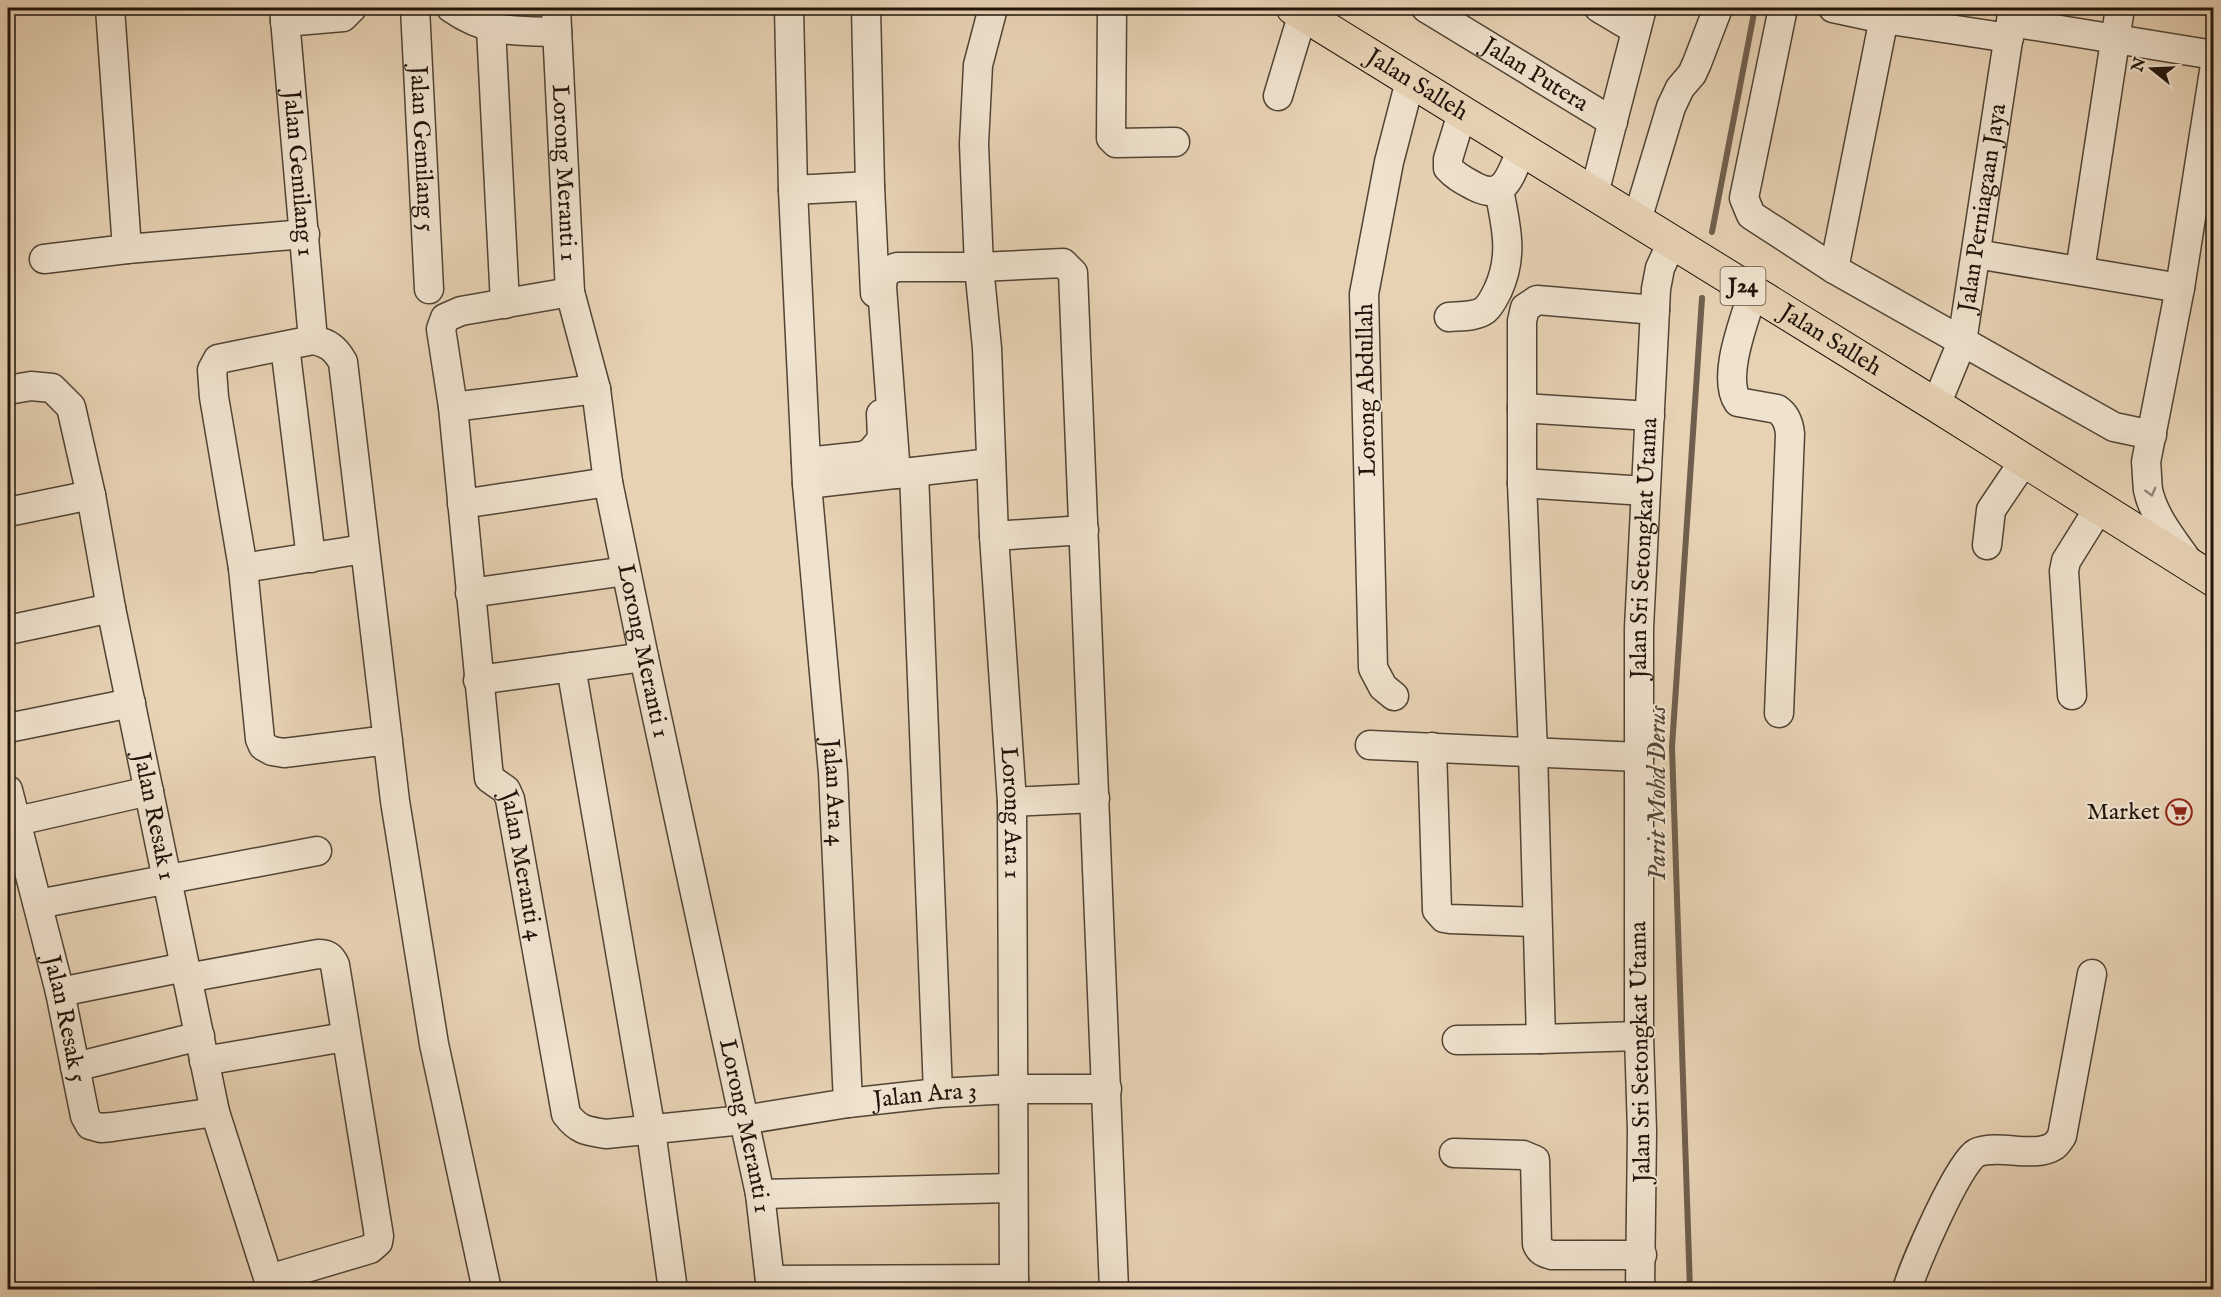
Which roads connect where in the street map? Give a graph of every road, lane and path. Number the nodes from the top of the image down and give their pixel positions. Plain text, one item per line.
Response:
1 (110, 8) edge
2 (352, 8) edge
3 (416, 8) edge
4 (451, 8) edge
5 (789, 8) edge
6 (866, 8) edge
7 (993, 8) edge
8 (1112, 8) edge
9 (1426, 8) edge
10 (1599, 8) edge
11 (1718, 8) edge
12 (1783, 8) edge
13 (1833, 8) edge
14 (2120, 8) edge
15 (1298, 10) edge
16 (1885, 13) edge
17 (285, 15) edge
18 (1639, 19) edge
19 (557, 20) edge
20 (2011, 22) edge
21 (491, 28) junction
22 (2115, 40) junction
23 (2214, 55) edge
24 (2214, 71) edge
25 (1410, 81) junction
26 (1278, 96) dead end
27 (1462, 113) junction
28 (1613, 122) junction
29 (1175, 142) dead end
30 (1522, 149) junction
31 (870, 186) junction
32 (793, 190) junction
33 (1498, 190) junction
34 (1594, 194) junction
35 (1637, 220) junction
36 (305, 234) junction
37 (1672, 242) junction
38 (127, 249) junction
39 (1976, 254) junction
40 (44, 259) dead end
41 (979, 267) junction
42 (1834, 268) junction
43 (2080, 271) junction
44 (2180, 288) junction
45 (429, 289) dead end
46 (570, 292) junction
47 (1753, 292) junction
48 (505, 304) junction
49 (1655, 310) junction
50 (1449, 317) dead end
51 (313, 340) junction
52 (1962, 342) junction
53 (285, 346) junction
54 (596, 389) junction
55 (8, 390) edge
56 (1936, 405) junction
57 (453, 407) junction
58 (1522, 408) junction
59 (1650, 416) junction
60 (2152, 435) junction
61 (2024, 461) junction
62 (991, 463) junction
63 (806, 473) junction
64 (905, 473) junction
65 (608, 482) junction
66 (1522, 483) junction
67 (1645, 491) junction
68 (92, 495) junction
69 (462, 504) junction
70 (2099, 508) junction
71 (8, 512) edge
72 (1084, 530) junction
73 (994, 536) junction
74 (1987, 546) dead end
75 (363, 549) junction
76 (311, 558) junction
77 (243, 568) junction
78 (626, 571) junction
79 (2203, 573) edge
80 (470, 593) junction
81 (111, 608) junction
82 (8, 630) edge
83 (644, 657) junction
84 (571, 667) junction
85 (478, 680) junction
86 (2072, 695) dead end
87 (1394, 696) dead end
88 (131, 703) junction
89 (1779, 713) dead end
90 (8, 728) edge
91 (388, 740) junction
92 (1370, 745) dead end
93 (1432, 747) junction
94 (1533, 752) junction
95 (1639, 756) junction
96 (8, 790) edge
97 (149, 791) junction
98 (1095, 798) junction
99 (1012, 802) junction
100 (17, 821) junction
101 (317, 851) dead end
102 (167, 881) junction
103 (38, 904) junction
104 (1537, 922) junction
105 (186, 972) junction
106 (2092, 974) dead end
107 (60, 992) junction
108 (1639, 1036) junction
109 (345, 1037) junction
110 (1541, 1039) junction
111 (1457, 1040) dead end
112 (202, 1049) junction
113 (75, 1067) junction
114 (1012, 1089) junction
115 (1107, 1089) junction
116 (938, 1093) junction
117 (848, 1103) junction
118 (215, 1112) junction
119 (743, 1120) junction
120 (651, 1131) junction
121 (1454, 1153) dead end
122 (1012, 1188) junction
123 (760, 1194) junction
124 (1642, 1255) junction
125 (271, 1284) edge
126 (1014, 1284) edge
127 (770, 1285) edge
128 (877, 1285) edge
129 (487, 1290) edge
130 (673, 1290) edge
131 (1114, 1290) edge
132 (1640, 1290) edge
133 (1907, 1290) edge

1 - 38 street
2 - 17 street
3 - 45 street, Jalan Gemilang 5
4 - 21 street
5 - 32 street, Jalan Ara 4
6 - 31 street
7 - 41 street, Lorong Ara 1
8 - 29 street
9 - 28 street, Jalan Putera
10 - 18 street
11 - 35 street
12 - 42 street
13 - 16 street
14 - 22 street
15 - 25 main road, Jalan Salleh / J24
15 - 26 street
16 - 20 street
16 - 42 street
17 - 36 street, Jalan Gemilang 1
18 - 28 street
19 - 21 street
19 - 46 street, Lorong Meranti 1
20 - 22 street
20 - 39 street, Jalan Perniagaan Jaya
21 - 48 street
22 - 23 street
22 - 43 street
24 - 44 street
25 - 27 main road, Jalan Salleh / J24
25 - 87 street, Lorong Abdullah
27 - 30 main road, Jalan Salleh / J24
27 - 33 street
28 - 34 street
30 - 33 street
30 - 34 main road, Jalan Salleh / J24
31 - 32 street
31 - 63 street
32 - 63 street, Jalan Ara 4
33 - 50 street
34 - 35 main road, Jalan Salleh / J24
35 - 37 main road, Jalan Salleh / J24
36 - 38 street
36 - 51 street, Jalan Gemilang 1
37 - 47 main road, Jalan Salleh / J24
37 - 49 street, Jalan Sri Setongkat Utama
38 - 40 street
39 - 43 street
39 - 52 street, Jalan Perniagaan Jaya
41 - 62 street, Lorong Ara 1
41 - 64 street
41 - 72 street
42 - 52 street
43 - 44 street
44 - 60 street
46 - 48 street
46 - 54 street, Lorong Meranti 1
47 - 56 main road, Jalan Salleh / J24
47 - 89 street
48 - 57 street, Jalan Meranti 4
49 - 58 street
49 - 59 street, Jalan Sri Setongkat Utama
51 - 53 street
51 - 75 street
52 - 56 street, Jalan Perniagaan Jaya
52 - 60 street
53 - 76 street
53 - 77 street
54 - 57 street
54 - 65 street, Lorong Meranti 1
55 - 68 street, Jalan Resak 1
56 - 61 main road, Jalan Salleh / J24
57 - 69 street, Jalan Meranti 4
58 - 59 street
58 - 66 street
59 - 67 street, Jalan Sri Setongkat Utama
60 -> 79 street
61 - 70 main road, Jalan Salleh / J24
61 - 74 street
62 - 64 street
62 - 73 street, Lorong Ara 1
63 - 64 street
63 - 117 street, Jalan Ara 4
64 - 116 street
65 - 69 street
65 - 78 street, Lorong Meranti 1
66 - 67 street
66 - 94 street
67 - 95 street, Jalan Sri Setongkat Utama
68 - 71 street
68 - 81 street, Jalan Resak 1
69 - 80 street, Jalan Meranti 4
70 - 79 main road, Jalan Salleh / J24
70 - 86 street
72 - 73 street
72 - 98 street
73 - 99 street, Lorong Ara 1
75 - 76 street
75 - 91 street
76 - 77 street
77 - 91 street
78 - 80 street
78 - 83 street, Lorong Meranti 1
80 - 85 street, Jalan Meranti 4
81 - 82 street
81 - 88 street, Jalan Resak 1
83 - 84 street
83 - 119 street, Lorong Meranti 1
84 - 85 street
84 - 120 street
85 - 120 street, Jalan Meranti 4
88 - 90 street
88 - 97 street, Jalan Resak 1
91 - 129 street
92 - 93 street
93 - 94 street
93 - 104 street
94 - 95 street
94 - 104 street
95 - 108 street, Jalan Sri Setongkat Utama
96 - 100 street, Jalan Resak 5
97 - 100 street
97 - 102 street, Jalan Resak 1
98 - 99 street
98 - 115 street
99 - 114 street, Lorong Ara 1
100 - 103 street, Jalan Resak 5
101 - 102 street
102 - 103 street
102 - 105 street, Jalan Resak 1
103 - 107 street, Jalan Resak 5
104 - 110 street
105 - 107 street
105 - 109 street
105 - 112 street, Jalan Resak 1
106 - 133 street
107 - 113 street, Jalan Resak 5
108 - 110 street
108 - 124 street, Jalan Sri Setongkat Utama
109 - 112 street
109 - 125 street
110 - 111 street
112 - 113 street
112 - 118 street, Jalan Resak 1
113 - 118 street, Jalan Resak 5
114 - 115 street, Jalan Ara 3
114 - 116 street, Jalan Ara 3
114 - 122 street, Lorong Ara 1
115 - 131 street
116 - 117 street, Jalan Ara 3
117 - 119 street, Jalan Ara 3
118 - 125 street, Jalan Resak 1
119 - 120 street, Jalan Meranti 4
119 - 123 street, Lorong Meranti 1
120 - 130 street
121 - 124 street
122 - 123 street
122 - 126 street, Lorong Ara 1
123 - 127 street, Lorong Meranti 1
124 - 132 street, Jalan Sri Setongkat Utama
126 - 128 street
127 - 128 street

